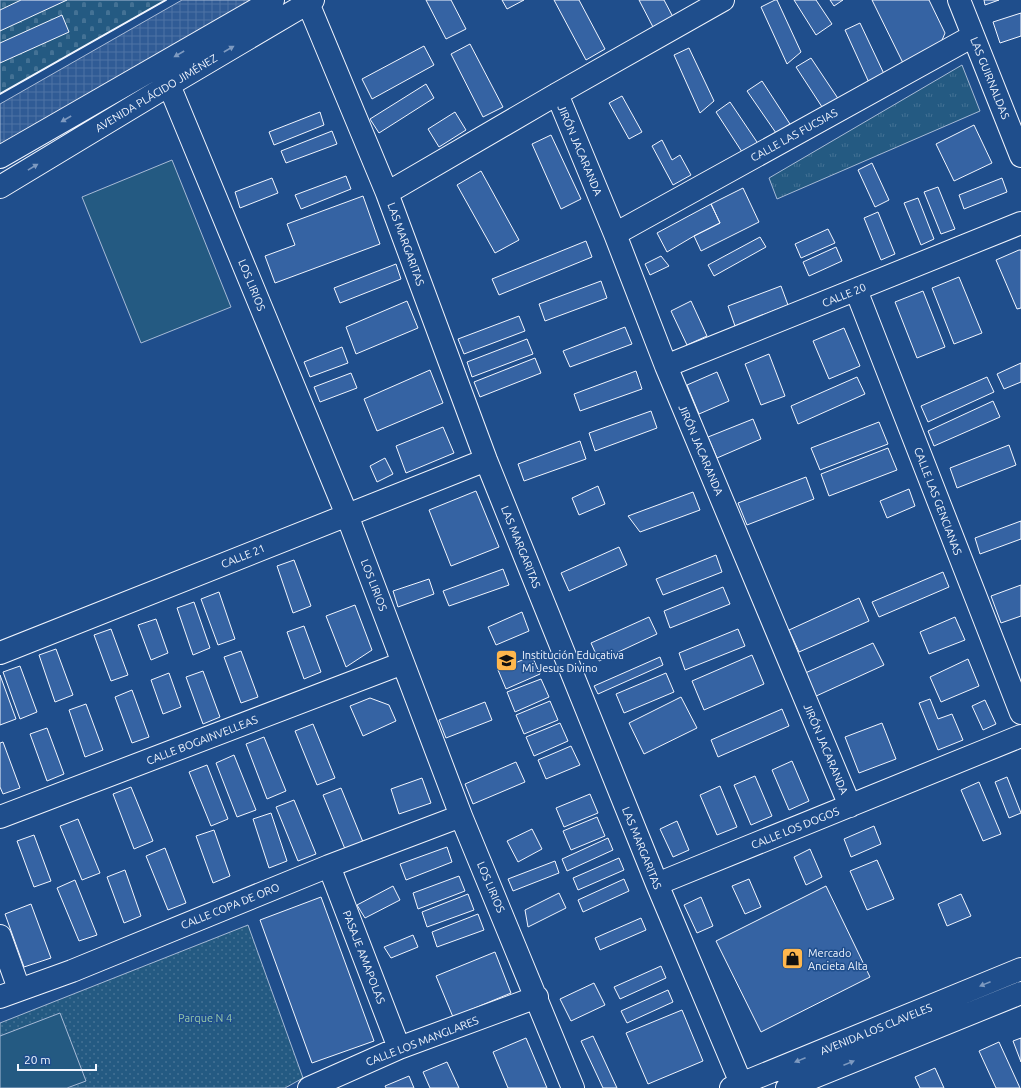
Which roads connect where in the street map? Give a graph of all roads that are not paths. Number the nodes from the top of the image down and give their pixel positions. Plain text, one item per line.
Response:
1 (273, 0) edge
2 (723, 0) edge
3 (959, 0) edge
4 (310, 1) edge
5 (973, 36) junction
6 (169, 85) junction
7 (557, 94) junction
8 (1021, 156) edge
9 (0, 157) edge
10 (0, 187) edge
11 (387, 193) junction
12 (1021, 223) edge
13 (615, 234) junction
14 (856, 290) junction
15 (666, 366) junction
16 (486, 460) junction
17 (347, 515) junction
18 (0, 653) edge
19 (403, 663) junction
20 (1021, 713) edge
21 (1021, 736) edge
22 (850, 806) junction
23 (461, 816) junction
24 (0, 817) edge
25 (329, 866) junction
26 (657, 884) junction
27 (0, 936) edge
28 (1021, 969) edge
29 (10, 993) edge
30 (1021, 993) edge
31 (537, 997) junction
32 (399, 1048) junction
33 (739, 1087) edge
34 (309, 1088) edge
35 (573, 1088) edge
36 (787, 1088) edge

1 -> 9 street, AVENIDA PLÁCIDO JIMÉNEZ
2 - 7 street
3 - 5 street, LAS GUIRNALDAS
6 -> 4 street, AVENIDA PLÁCIDO JIMÉNEZ
4 - 11 street, LAS MARGARITAS
5 - 8 street, LAS GUIRNALDAS
5 - 13 street, CALLE LAS FUCSIAS
10 -> 6 street, AVENIDA PLÁCIDO JIMÉNEZ
6 - 17 street, LOS LIRIOS
7 - 11 street
7 - 13 street, JIRÓN JACARANDA
11 - 16 street, LAS MARGARITAS
12 - 14 street, CALLE 20
13 - 15 street, JIRÓN JACARANDA
14 - 15 street, CALLE 20
14 - 20 street, CALLE LAS GENCIANAS
15 - 22 street, JIRÓN JACARANDA
16 - 17 street, CALLE 21
16 - 26 street, LAS MARGARITAS
17 - 18 street, CALLE 21
17 - 19 street, LOS LIRIOS
19 - 23 street, LOS LIRIOS
19 - 24 street, CALLE BOGAINVELLEAS
21 - 22 street, CALLE LOS DOGOS
22 - 26 street, CALLE LOS DOGOS
23 - 25 street, CALLE COPA DE ORO
23 - 31 street, LOS LIRIOS
25 - 29 street, CALLE COPA DE ORO
25 - 32 street, PASAJE AMAPOLAS
26 - 33 street, LAS MARGARITAS
27 - 29 street
28 -> 33 street, AVENIDA LOS CLAVELES
36 -> 30 street, AVENIDA LOS CLAVELES
31 - 32 street, CALLE LOS MANGLARES
31 - 35 street, LOS LIRIOS
32 - 34 street, CALLE LOS MANGLARES

